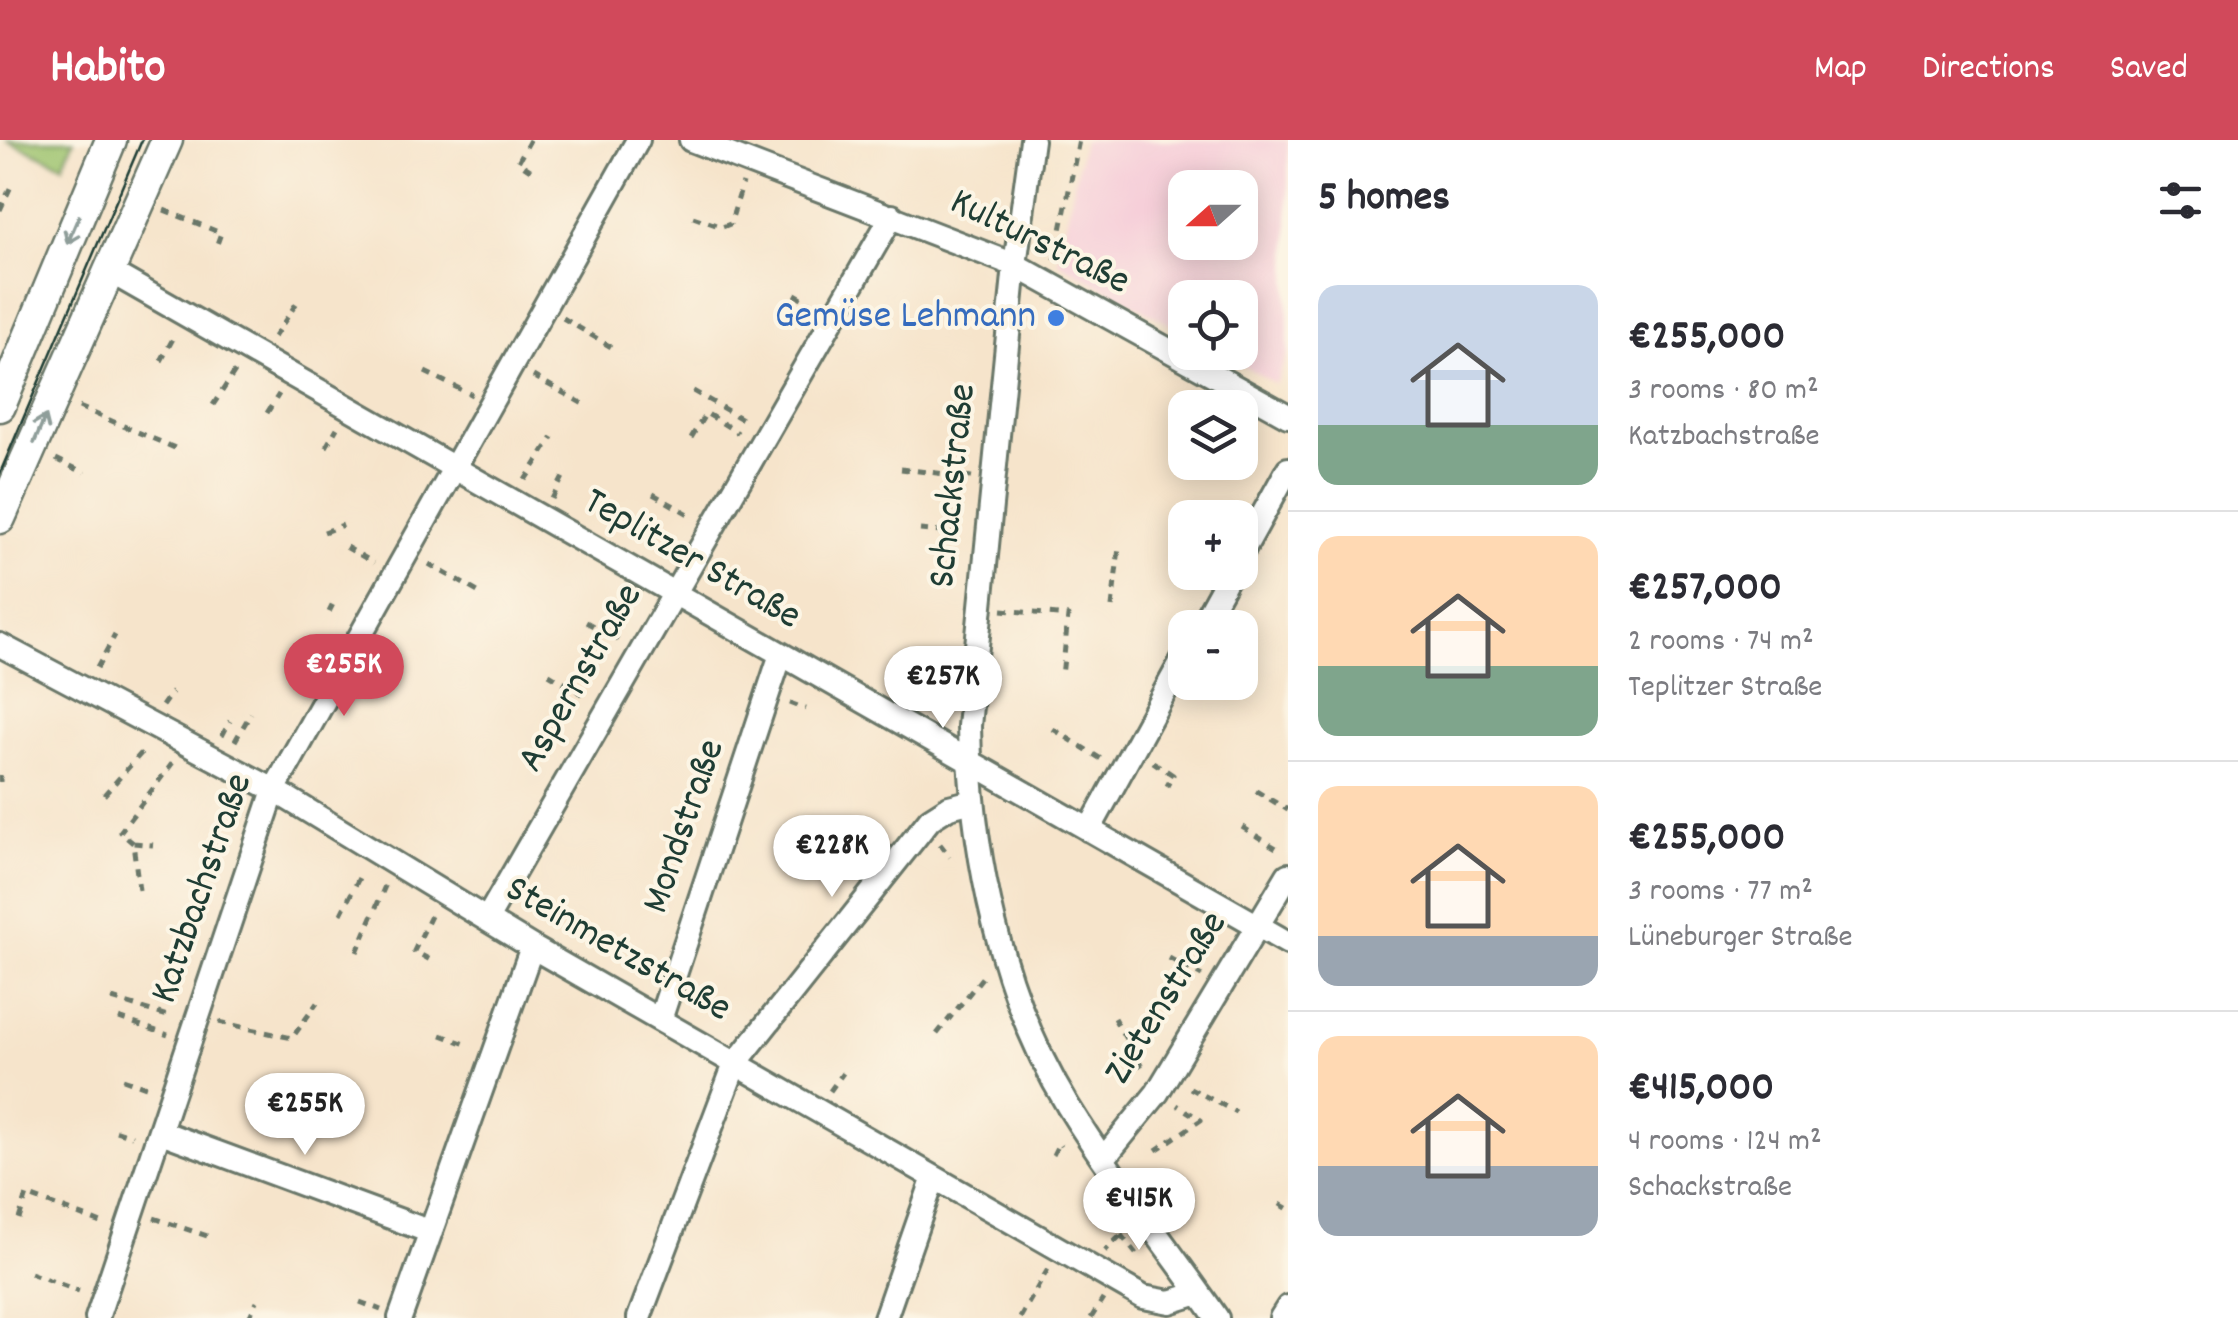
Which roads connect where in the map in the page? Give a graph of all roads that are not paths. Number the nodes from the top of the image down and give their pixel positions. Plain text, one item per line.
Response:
1 (111, 140) edge
2 (167, 140) edge
3 (638, 140) edge
4 (691, 140) edge
5 (1032, 140) edge
6 (892, 216) junction
7 (1015, 265) junction
8 (109, 271) junction
9 (0, 404) edge
10 (1288, 416) edge
11 (455, 466) junction
12 (1288, 469) edge
13 (0, 518) edge
14 (1258, 523) edge
15 (674, 592) junction
16 (0, 645) edge
17 (780, 657) junction
18 (1168, 685) edge
19 (970, 761) junction
20 (274, 790) junction
21 (973, 801) junction
22 (1089, 830) junction
23 (1288, 875) edge
24 (488, 919) junction
25 (1258, 926) junction
26 (1288, 942) edge
27 (532, 947) junction
28 (660, 1020) junction
29 (735, 1064) junction
30 (161, 1132) junction
31 (1104, 1158) junction
32 (933, 1180) junction
33 (431, 1232) junction
34 (1199, 1292) junction
35 (1288, 1307) edge
36 (100, 1308) edge
37 (400, 1318) edge
38 (639, 1318) edge
39 (885, 1318) edge
40 (1216, 1318) edge
41 (1282, 1318) edge

1 -> 9 street
2 - 8 street
3 - 11 street, Katzbachstraße
4 - 6 street, Kulturstraße
5 - 7 street, Schackstraße
6 - 7 street, Kulturstraße
6 - 15 street, Aspernstraße
7 - 10 street, Kulturstraße
7 - 19 street, Schackstraße
8 - 11 street, Teplitzer Straße
13 -> 8 street
11 - 15 street, Teplitzer Straße
11 - 20 street, Katzbachstraße
12 - 14 street
15 - 17 street, Teplitzer Straße
15 - 24 street, Aspernstraße
16 - 20 street, Steinmetzstraße
17 - 19 street, Teplitzer Straße
17 - 28 street, Mondstraße
18 - 22 street
19 - 21 street, Schackstraße
19 - 22 street, Teplitzer Straße
20 - 24 street, Steinmetzstraße
20 - 30 street, Katzbachstraße
21 - 29 street
21 - 31 street, Schackstraße
22 - 25 street, Teplitzer Straße
23 - 25 street, Zietenstraße
24 - 27 street, Steinmetzstraße
25 - 26 street, Teplitzer Straße
25 - 31 street, Zietenstraße
27 - 28 street, Steinmetzstraße
27 - 33 street
28 - 29 street, Steinmetzstraße
29 - 32 street, Steinmetzstraße
29 - 38 street
30 - 33 street
30 - 36 street, Katzbachstraße
31 - 34 street, Schackstraße
32 - 34 street, Steinmetzstraße
32 - 39 street
33 - 37 street
34 - 40 street, Schackstraße
35 - 41 street

